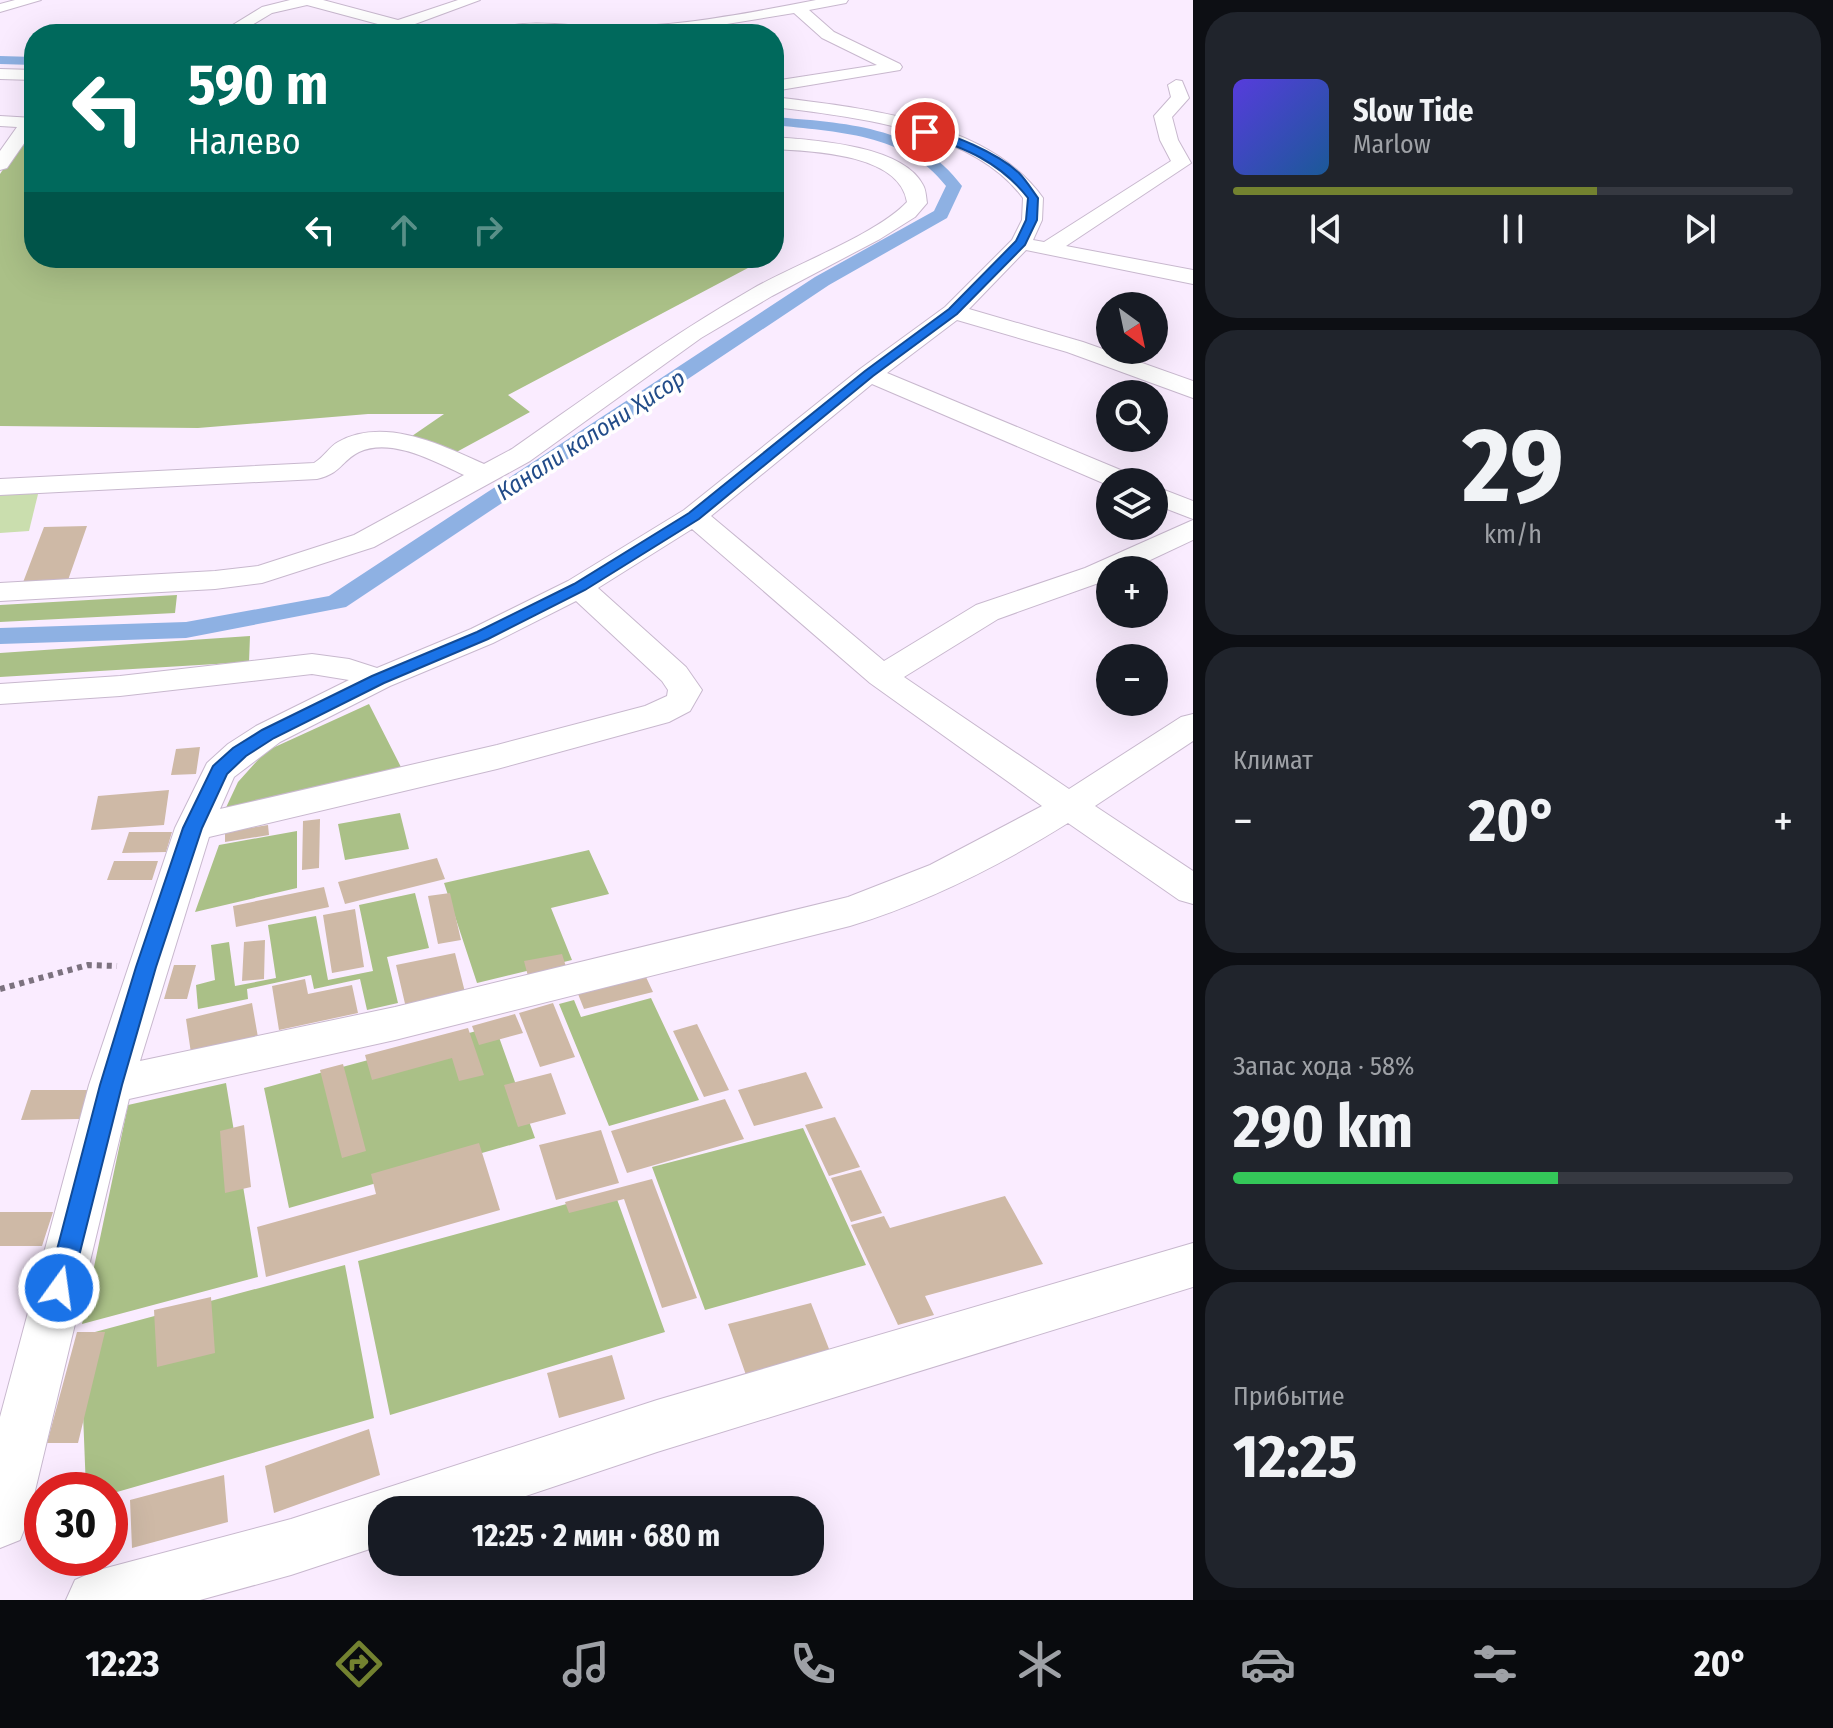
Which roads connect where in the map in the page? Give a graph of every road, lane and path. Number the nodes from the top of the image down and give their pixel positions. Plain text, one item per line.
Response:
1 (34, 0) edge
2 (311, 0) edge
3 (473, 0) edge
4 (841, 0) edge
5 (0, 8) edge
6 (797, 8) junction
7 (243, 24) edge
8 (401, 24) joint
9 (688, 24) edge
10 (0, 74) edge
11 (24, 75) edge
12 (784, 84) edge
13 (1181, 99) edge
14 (784, 104) edge
15 (0, 121) edge
16 (24, 122) edge
17 (24, 130) edge
18 (784, 144) edge
19 (1185, 155) edge
20 (0, 164) edge
21 (1034, 246) junction
22 (1193, 277) edge
23 (953, 312) junction
24 (869, 374) junction
25 (1193, 390) edge
26 (1096, 470) edge
27 (487, 475) junction
28 (0, 487) edge
29 (1168, 500) edge
30 (1193, 511) edge
31 (694, 516) junction
32 (1193, 529) edge
33 (579, 587) junction
34 (0, 592) edge
35 (882, 676) junction
36 (378, 679) junction
37 (0, 694) edge
38 (1193, 725) edge
39 (1070, 808) junction
40 (193, 828) junction
41 (1193, 890) edge
42 (146, 967) junction
43 (0, 989) edge
44 (111, 1085) junction
45 (1193, 1265) edge
46 (444, 1496) edge
47 (0, 1520) edge
48 (368, 1522) edge
49 (95, 1600) edge

1 - 5 street
2 - 7 street
2 - 8 street
3 - 8 street
4 - 6 street
6 - 9 street
6 - 12 street
10 - 11 street
13 - 19 street
14 - 21 street
15 - 16 street
17 - 20 street
18 - 27 street
19 - 21 street
21 - 22 street
21 - 23 street
23 - 24 street
23 - 25 street
24 - 26 street
24 - 31 street
27 - 28 street
27 - 34 street
29 - 30 street
31 - 33 street
31 - 35 street
32 - 35 street
33 - 36 street
33 - 40 street
35 - 39 street
36 - 37 street
36 - 40 street
38 - 39 street
39 - 41 street
39 - 44 street
40 - 42 street
42 - 43 path
42 - 44 street
44 - 47 street
45 - 46 street
48 - 49 street

